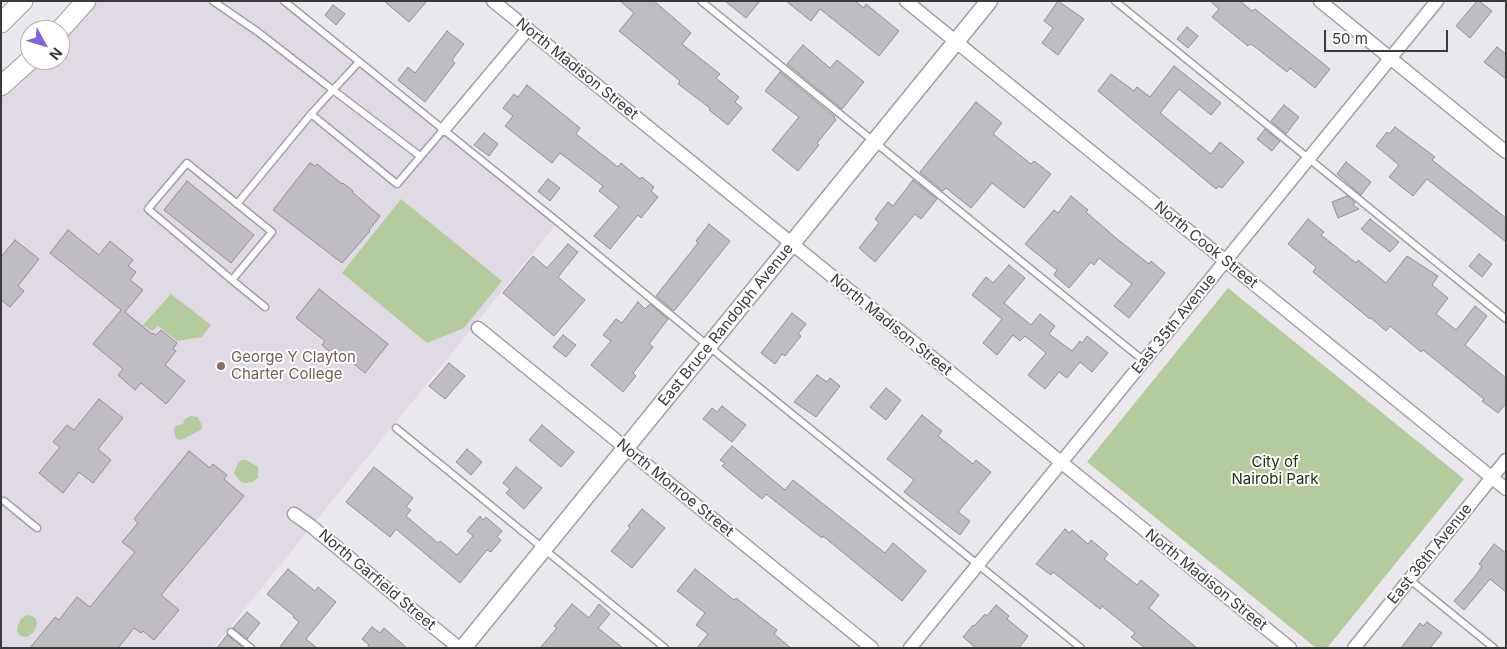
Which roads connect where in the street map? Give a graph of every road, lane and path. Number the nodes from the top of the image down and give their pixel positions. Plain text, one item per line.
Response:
1 (23, 1) edge
2 (86, 1) edge
3 (213, 1) edge
4 (284, 1) edge
5 (493, 1) edge
6 (701, 1) edge
7 (906, 1) edge
8 (989, 1) edge
9 (1115, 1) edge
10 (1320, 1) edge
11 (1437, 1) edge
12 (69, 20) edge
13 (1, 23) edge
14 (528, 29) junction
15 (956, 42) junction
16 (1390, 59) junction
17 (359, 62) junction
18 (20, 69) edge
19 (1, 86) edge
20 (333, 90) junction
21 (311, 114) junction
22 (444, 129) junction
23 (875, 142) junction
24 (1506, 152) edge
25 (420, 156) junction
26 (1308, 159) junction
27 (237, 204) junction
28 (791, 244) junction
29 (1226, 261) junction
30 (232, 280) junction
31 (265, 307) dead end
32 (1506, 319) edge
33 (478, 328) dead end
34 (709, 346) junction
35 (1144, 361) junction
36 (396, 428) dead end
37 (626, 448) junction
38 (1506, 460) edge
39 (1061, 462) junction
40 (1492, 477) junction
41 (1506, 489) edge
42 (4, 501) dead end
43 (294, 514) dead end
44 (37, 528) dead end
45 (543, 550) junction
46 (978, 564) junction
47 (1409, 579) junction
48 (231, 632) dead end
49 (915, 646) edge
50 (251, 648) edge
51 (458, 648) edge
52 (464, 648) edge
53 (665, 648) edge
54 (872, 648) edge
55 (1080, 648) edge
56 (1290, 648) edge
57 (1354, 648) edge
58 (1494, 648) edge

1 - 13 main road
2 - 12 main road
3 - 20 lane
4 - 17 lane
5 - 14 street, North Madison Street
6 - 23 lane
7 - 15 street, North Cook Street
8 - 15 street, East Bruce Randolph Avenue
9 - 26 lane
10 - 16 street
11 - 16 street, East 35th Avenue
14 - 22 street
14 - 28 street, North Madison Street
15 - 23 street, East Bruce Randolph Avenue
15 - 29 street, North Cook Street
16 - 24 street
16 - 26 street, East 35th Avenue
17 - 20 lane
17 - 22 lane
18 - 19 main road
20 - 21 lane
20 - 25 lane
21 - 25 lane
21 - 27 lane
22 - 25 lane
22 - 34 lane
23 - 28 street, East Bruce Randolph Avenue
23 - 35 lane
26 - 29 street, East 35th Avenue
26 - 32 lane
27 - 30 lane
27 - 30 lane
28 - 34 street, East Bruce Randolph Avenue
28 - 39 street, North Madison Street
29 - 35 street, East 35th Avenue
29 - 40 street, North Cook Street
30 - 31 lane
33 - 37 street, North Monroe Street
34 - 37 street, East Bruce Randolph Avenue
34 - 46 lane
35 - 39 street, East 35th Avenue
36 - 45 lane
37 - 45 street, East Bruce Randolph Avenue
37 - 54 street, North Monroe Street
38 - 40 street, East 36th Avenue
39 - 46 street, East 35th Avenue
39 - 56 street, North Madison Street
40 - 41 street, North Cook Street
40 - 47 street, East 36th Avenue
42 - 44 lane
43 - 51 street, North Garfield Street
45 - 52 street, East Bruce Randolph Avenue
45 - 53 lane
46 - 49 street, East 35th Avenue
46 - 55 lane
47 - 57 street, East 36th Avenue
47 - 58 lane
48 - 50 lane

